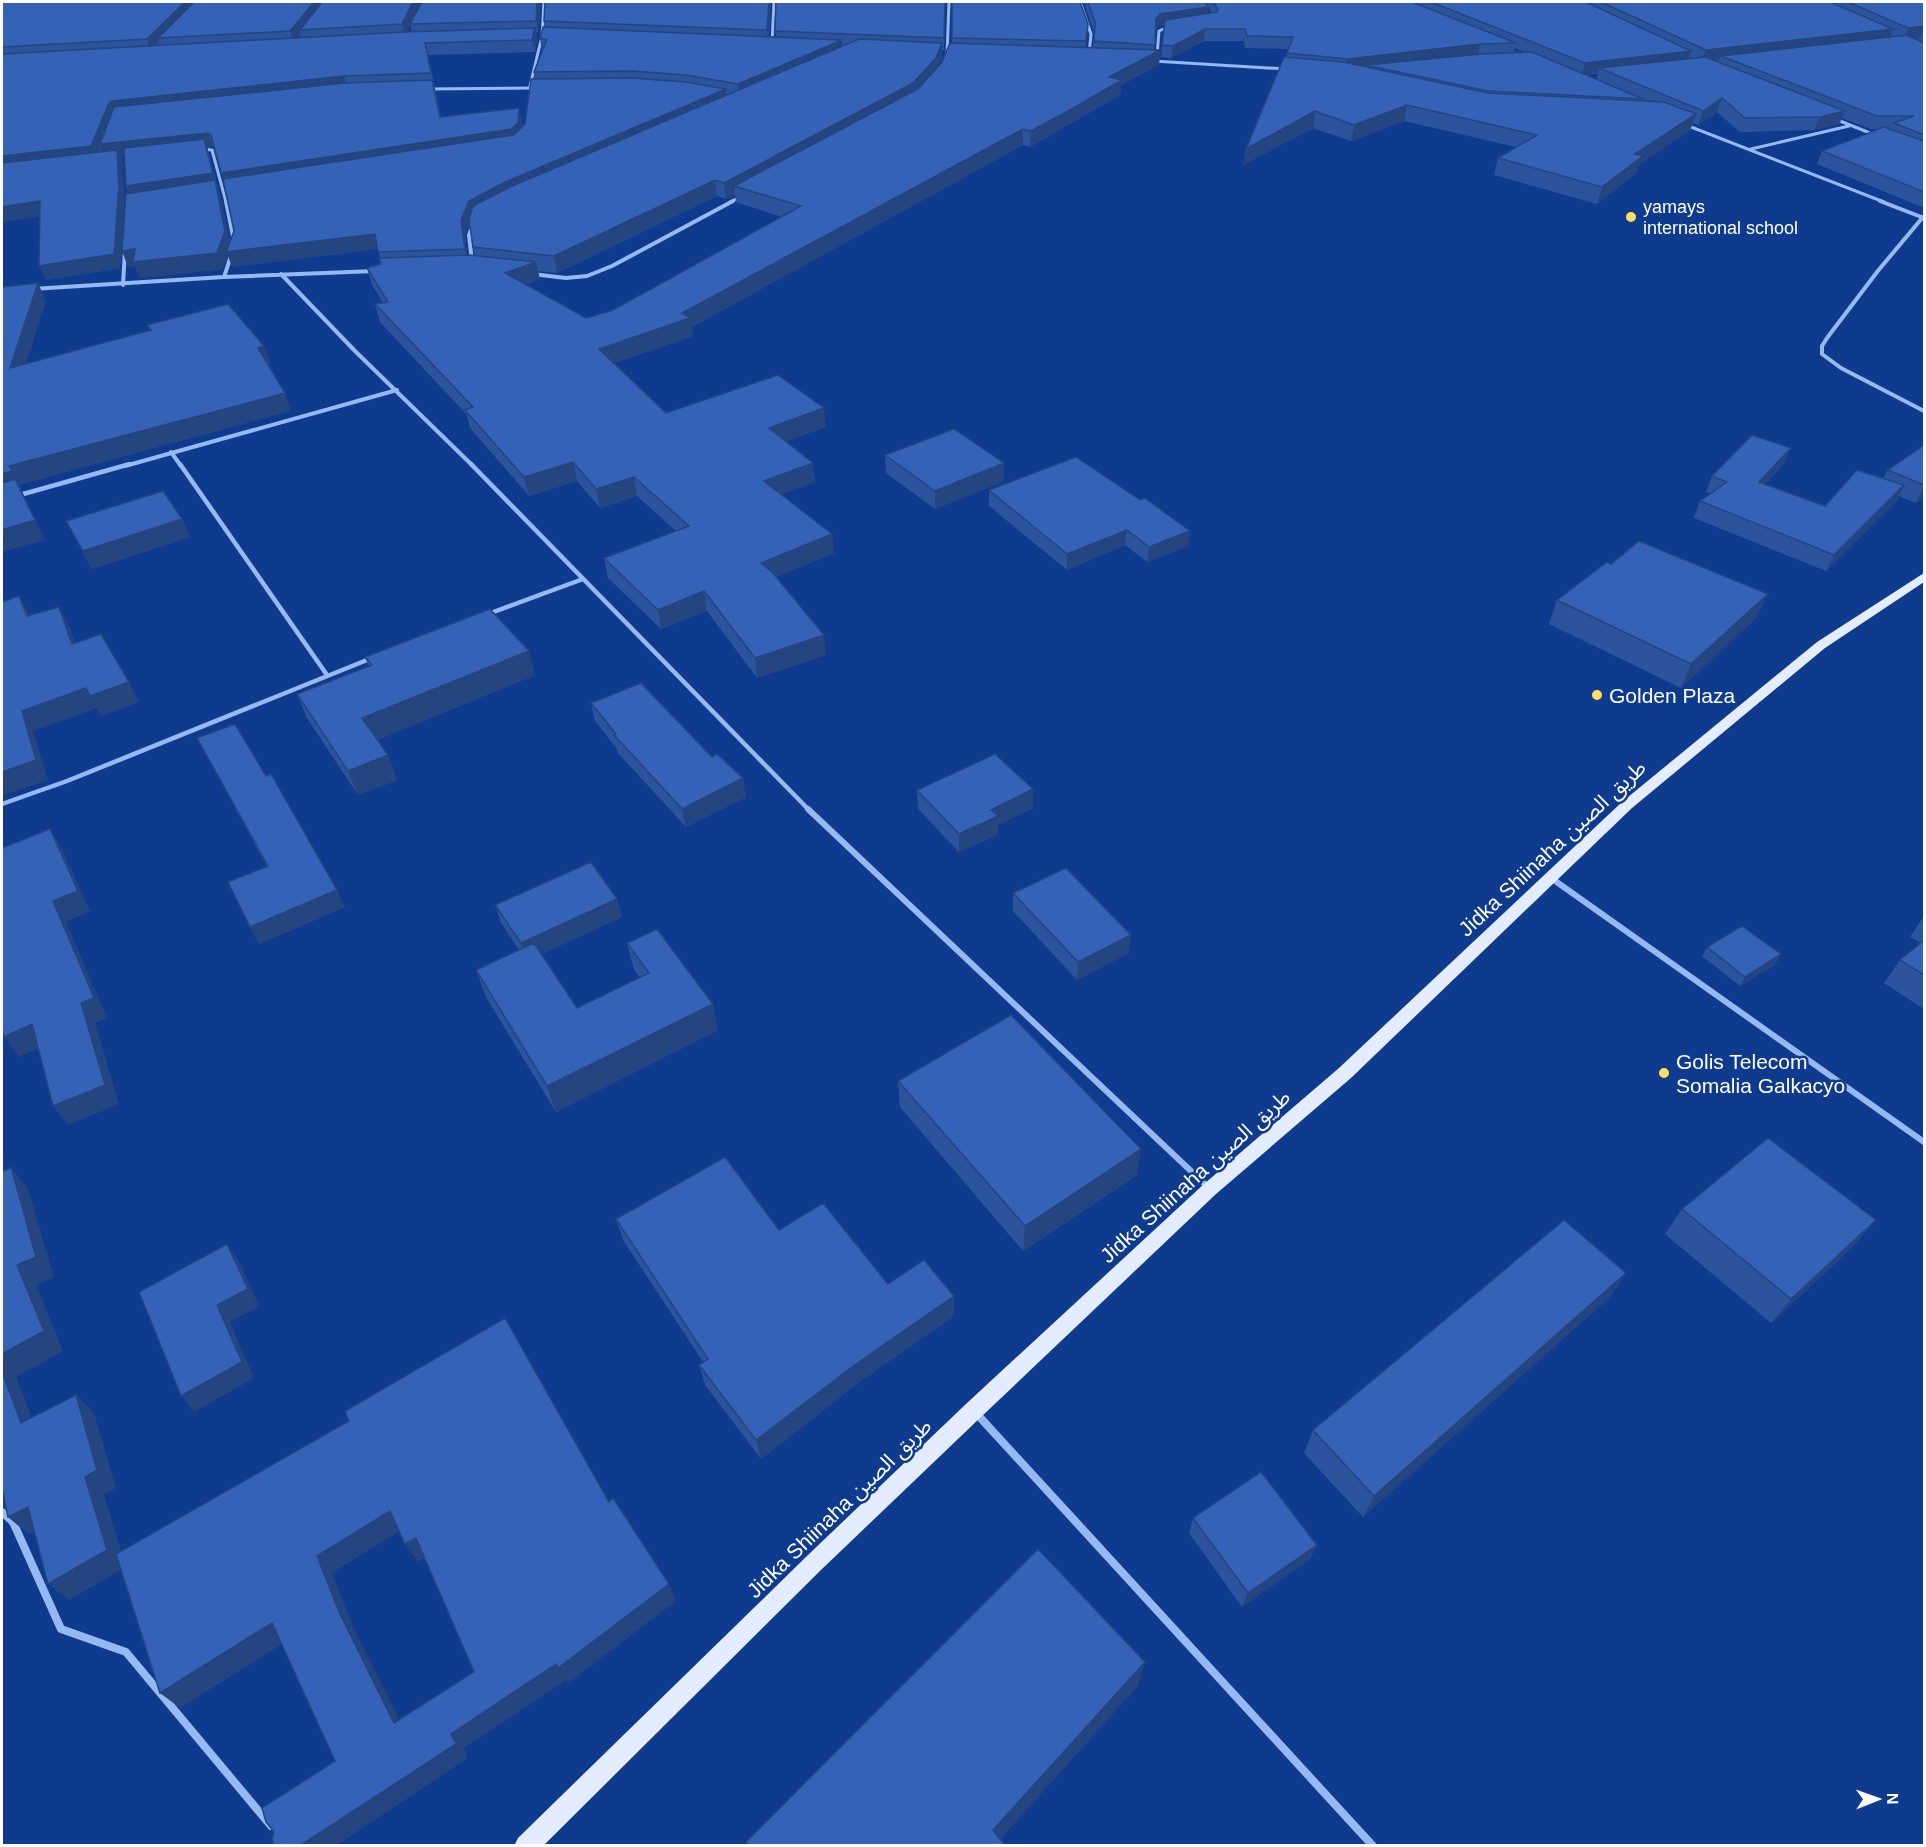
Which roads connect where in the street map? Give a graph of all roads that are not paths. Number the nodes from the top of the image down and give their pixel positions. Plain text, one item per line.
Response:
1 (544, 2) edge
2 (774, 2) edge
3 (949, 2) edge
4 (1080, 2) edge
5 (1181, 25) edge
6 (531, 36) edge
7 (542, 36) junction
8 (553, 36) edge
9 (764, 46) edge
10 (937, 53) edge
11 (948, 54) junction
12 (1089, 57) edge
13 (1148, 60) edge
14 (1157, 61) junction
15 (943, 64) edge
16 (1290, 69) edge
17 (530, 88) junction
18 (542, 88) edge
19 (424, 89) edge
20 (529, 98) edge
21 (1828, 117) edge
22 (1680, 122) edge
23 (1850, 126) junction
24 (1882, 138) edge
25 (200, 150) edge
26 (1751, 150) junction
27 (223, 191) junction
28 (213, 192) edge
29 (748, 192) edge
30 (1924, 217) edge
31 (474, 220) edge
32 (126, 240) edge
33 (473, 268) edge
34 (377, 271) edge
35 (522, 273) edge
36 (281, 274) junction
37 (224, 277) junction
38 (123, 285) junction
39 (28, 290) edge
40 (397, 390) junction
41 (1924, 411) edge
42 (171, 452) junction
43 (2, 500) edge
44 (1924, 577) edge
45 (583, 579) junction
46 (483, 616) edge
47 (382, 654) edge
48 (327, 675) junction
49 (2, 804) edge
50 (1550, 878) junction
51 (1924, 1142) edge
52 (1210, 1190) junction
53 (974, 1410) junction
54 (2, 1512) edge
55 (279, 1836) edge
56 (526, 1845) edge
57 (1373, 1845) edge

1 - 7 street
2 - 9 street
3 - 11 street
4 - 12 street
5 - 14 street
6 - 7 street
7 - 8 street
7 - 17 street
10 - 11 street
11 - 15 street
13 - 14 street
14 - 16 street
17 - 18 street
17 - 19 street
17 - 20 street
21 - 23 street
22 - 26 street
23 - 24 street
23 - 26 street
25 - 27 street
26 - 30 street
27 - 28 street
27 - 37 street
29 - 35 street
30 - 41 street
31 - 33 street
32 - 38 street
34 - 36 street
36 - 37 street
36 - 40 street
37 - 38 street
38 - 39 street
40 - 42 street
40 - 45 street
42 - 43 street
42 - 48 street
44 - 50 main road, Jidka Shiinaha طريق الصين
45 - 46 street
45 - 52 street
47 - 48 street
48 - 49 street
50 - 51 street
50 - 52 main road, Jidka Shiinaha طريق الصين
52 - 53 main road, Jidka Shiinaha طريق الصين
53 - 56 main road, Jidka Shiinaha طريق الصين
53 - 57 street
54 - 55 street

